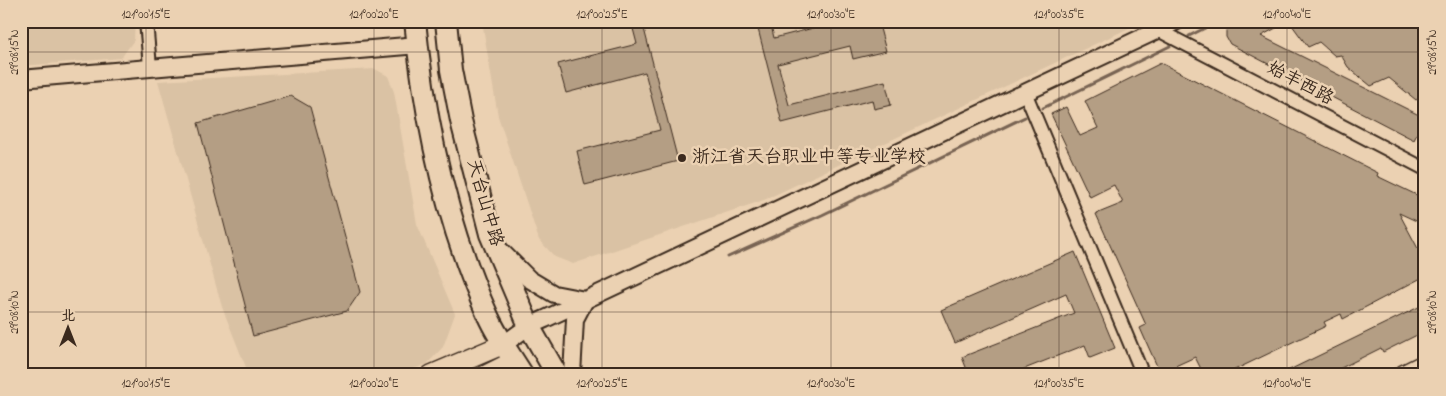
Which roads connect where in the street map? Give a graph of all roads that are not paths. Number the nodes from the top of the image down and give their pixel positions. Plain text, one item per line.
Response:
1 (146, 21) edge
2 (415, 21) edge
3 (446, 21) edge
4 (1177, 21) edge
5 (1158, 30) junction
6 (418, 45) junction
7 (150, 67) junction
8 (21, 79) edge
9 (1025, 92) junction
10 (1425, 169) edge
11 (495, 245) junction
12 (585, 300) junction
13 (529, 326) junction
14 (504, 344) junction
15 (1425, 364) edge
16 (518, 368) edge
17 (431, 375) edge
18 (486, 375) edge
19 (557, 375) edge
20 (572, 375) edge
21 (1142, 375) edge
22 (1402, 375) edge

1 - 7 street
2 - 6 main road, 天台山中路
3 - 11 main road, 天台山中路
4 - 5 street
5 - 9 street
5 - 10 street, 始丰西路
6 - 7 street
6 - 14 main road, 天台山中路
7 - 8 street
9 - 12 street
9 - 21 street
11 - 12 street
11 - 13 main road, 天台山中路
12 - 13 street
12 - 20 street
13 - 14 street
13 - 19 main road, 天台山中路
14 - 16 main road, 天台山中路
14 - 17 main road
15 - 22 main road
16 - 18 main road

